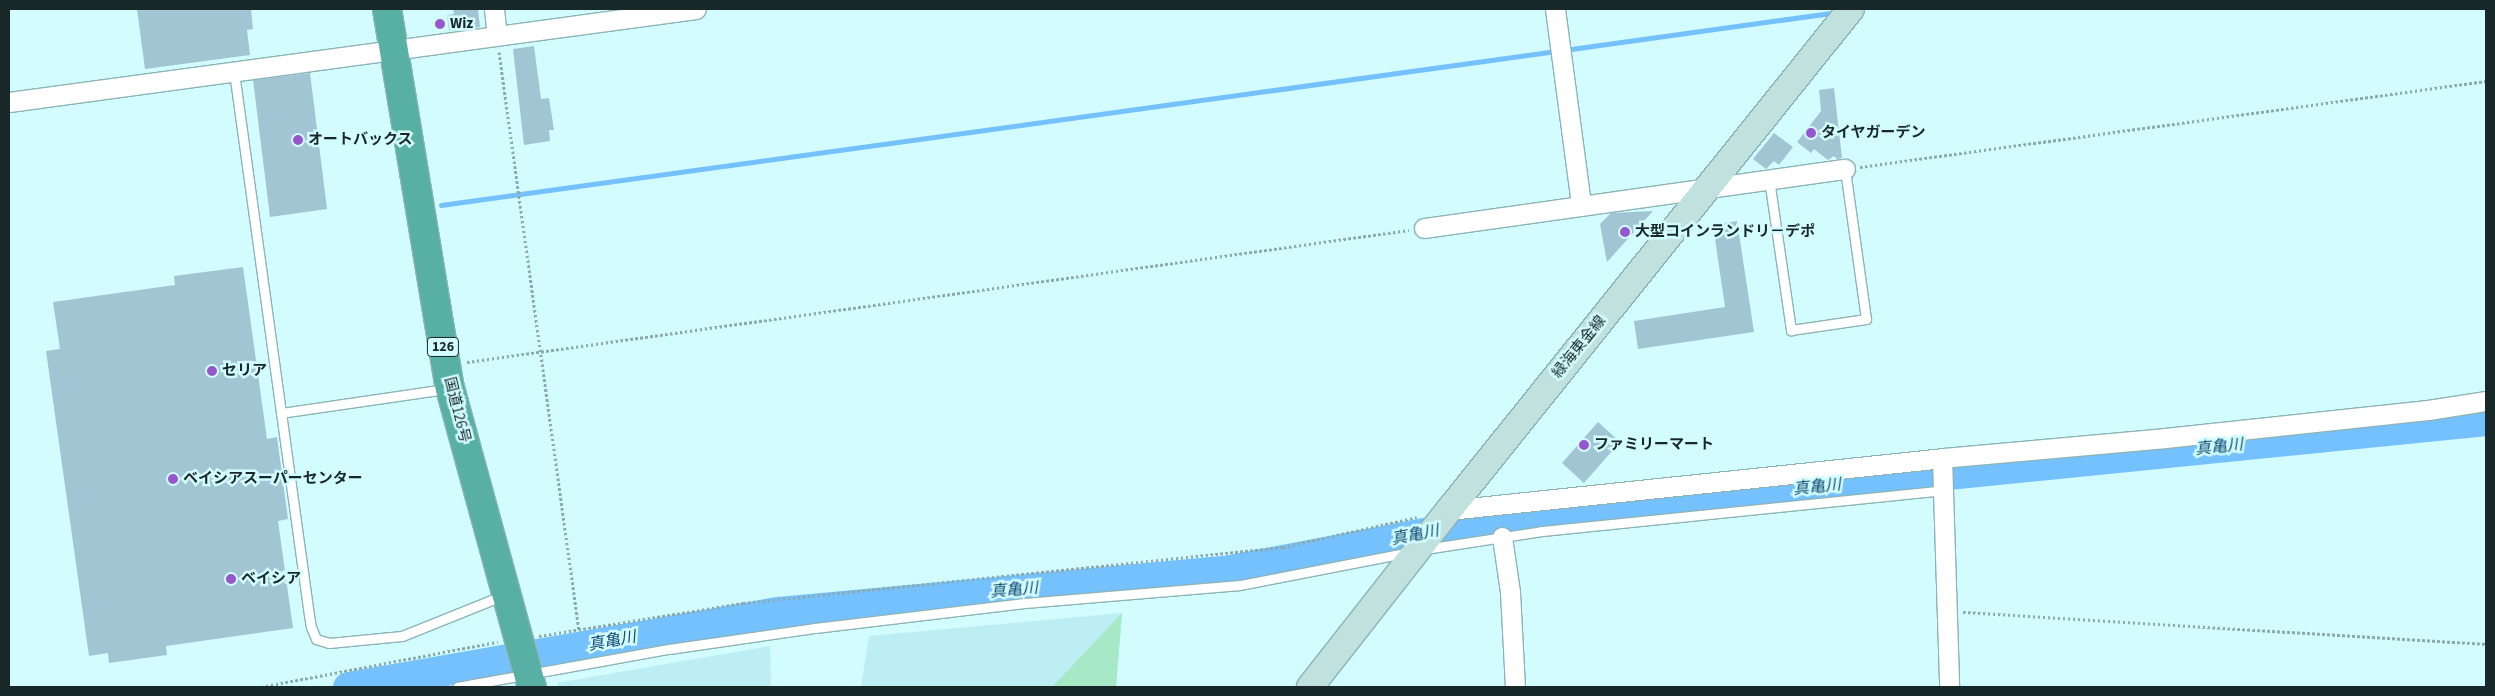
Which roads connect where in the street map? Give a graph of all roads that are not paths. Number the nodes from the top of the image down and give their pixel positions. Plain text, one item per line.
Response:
1 (387, 9) edge
2 (494, 9) edge
3 (696, 9) edge
4 (1555, 9) edge
5 (1851, 9) edge
6 (497, 36) junction
7 (392, 50) junction
8 (234, 72) junction
9 (9, 102) edge
10 (1845, 169) joint
11 (1769, 179) junction
12 (1706, 188) junction
13 (1581, 205) junction
14 (1424, 228) road end
15 (448, 377) junction
16 (2486, 401) edge
17 (281, 414) junction
18 (1942, 458) junction
19 (1945, 490) junction
20 (1449, 510) junction
21 (1502, 537) junction
22 (1417, 550) junction
23 (505, 595) junction
24 (530, 681) edge
25 (458, 687) edge
26 (1310, 687) edge
27 (1515, 687) edge
28 (1948, 687) edge

1 - 7 highway, 国道126号 / 126
2 - 6 street
3 - 6 street
4 - 13 street
5 - 12 main road, 緑海東金線
6 - 7 street
7 - 8 street
7 - 15 highway, 国道126号 / 126
8 - 9 street
8 - 17 lane
10 - 11 street
10 - 11 lane
11 - 12 street
12 - 13 street
12 - 20 main road, 緑海東金線
13 - 14 street
15 - 17 lane
15 - 23 highway, 国道126号 / 126
16 - 18 street
17 - 23 lane
18 - 19 street
18 - 20 street
19 - 21 lane
19 - 28 street
20 - 22 main road, 緑海東金線
21 - 22 lane
21 - 27 street
22 - 24 lane
22 - 26 main road, 緑海東金線
23 - 24 highway, 国道126号 / 126
24 - 25 lane

